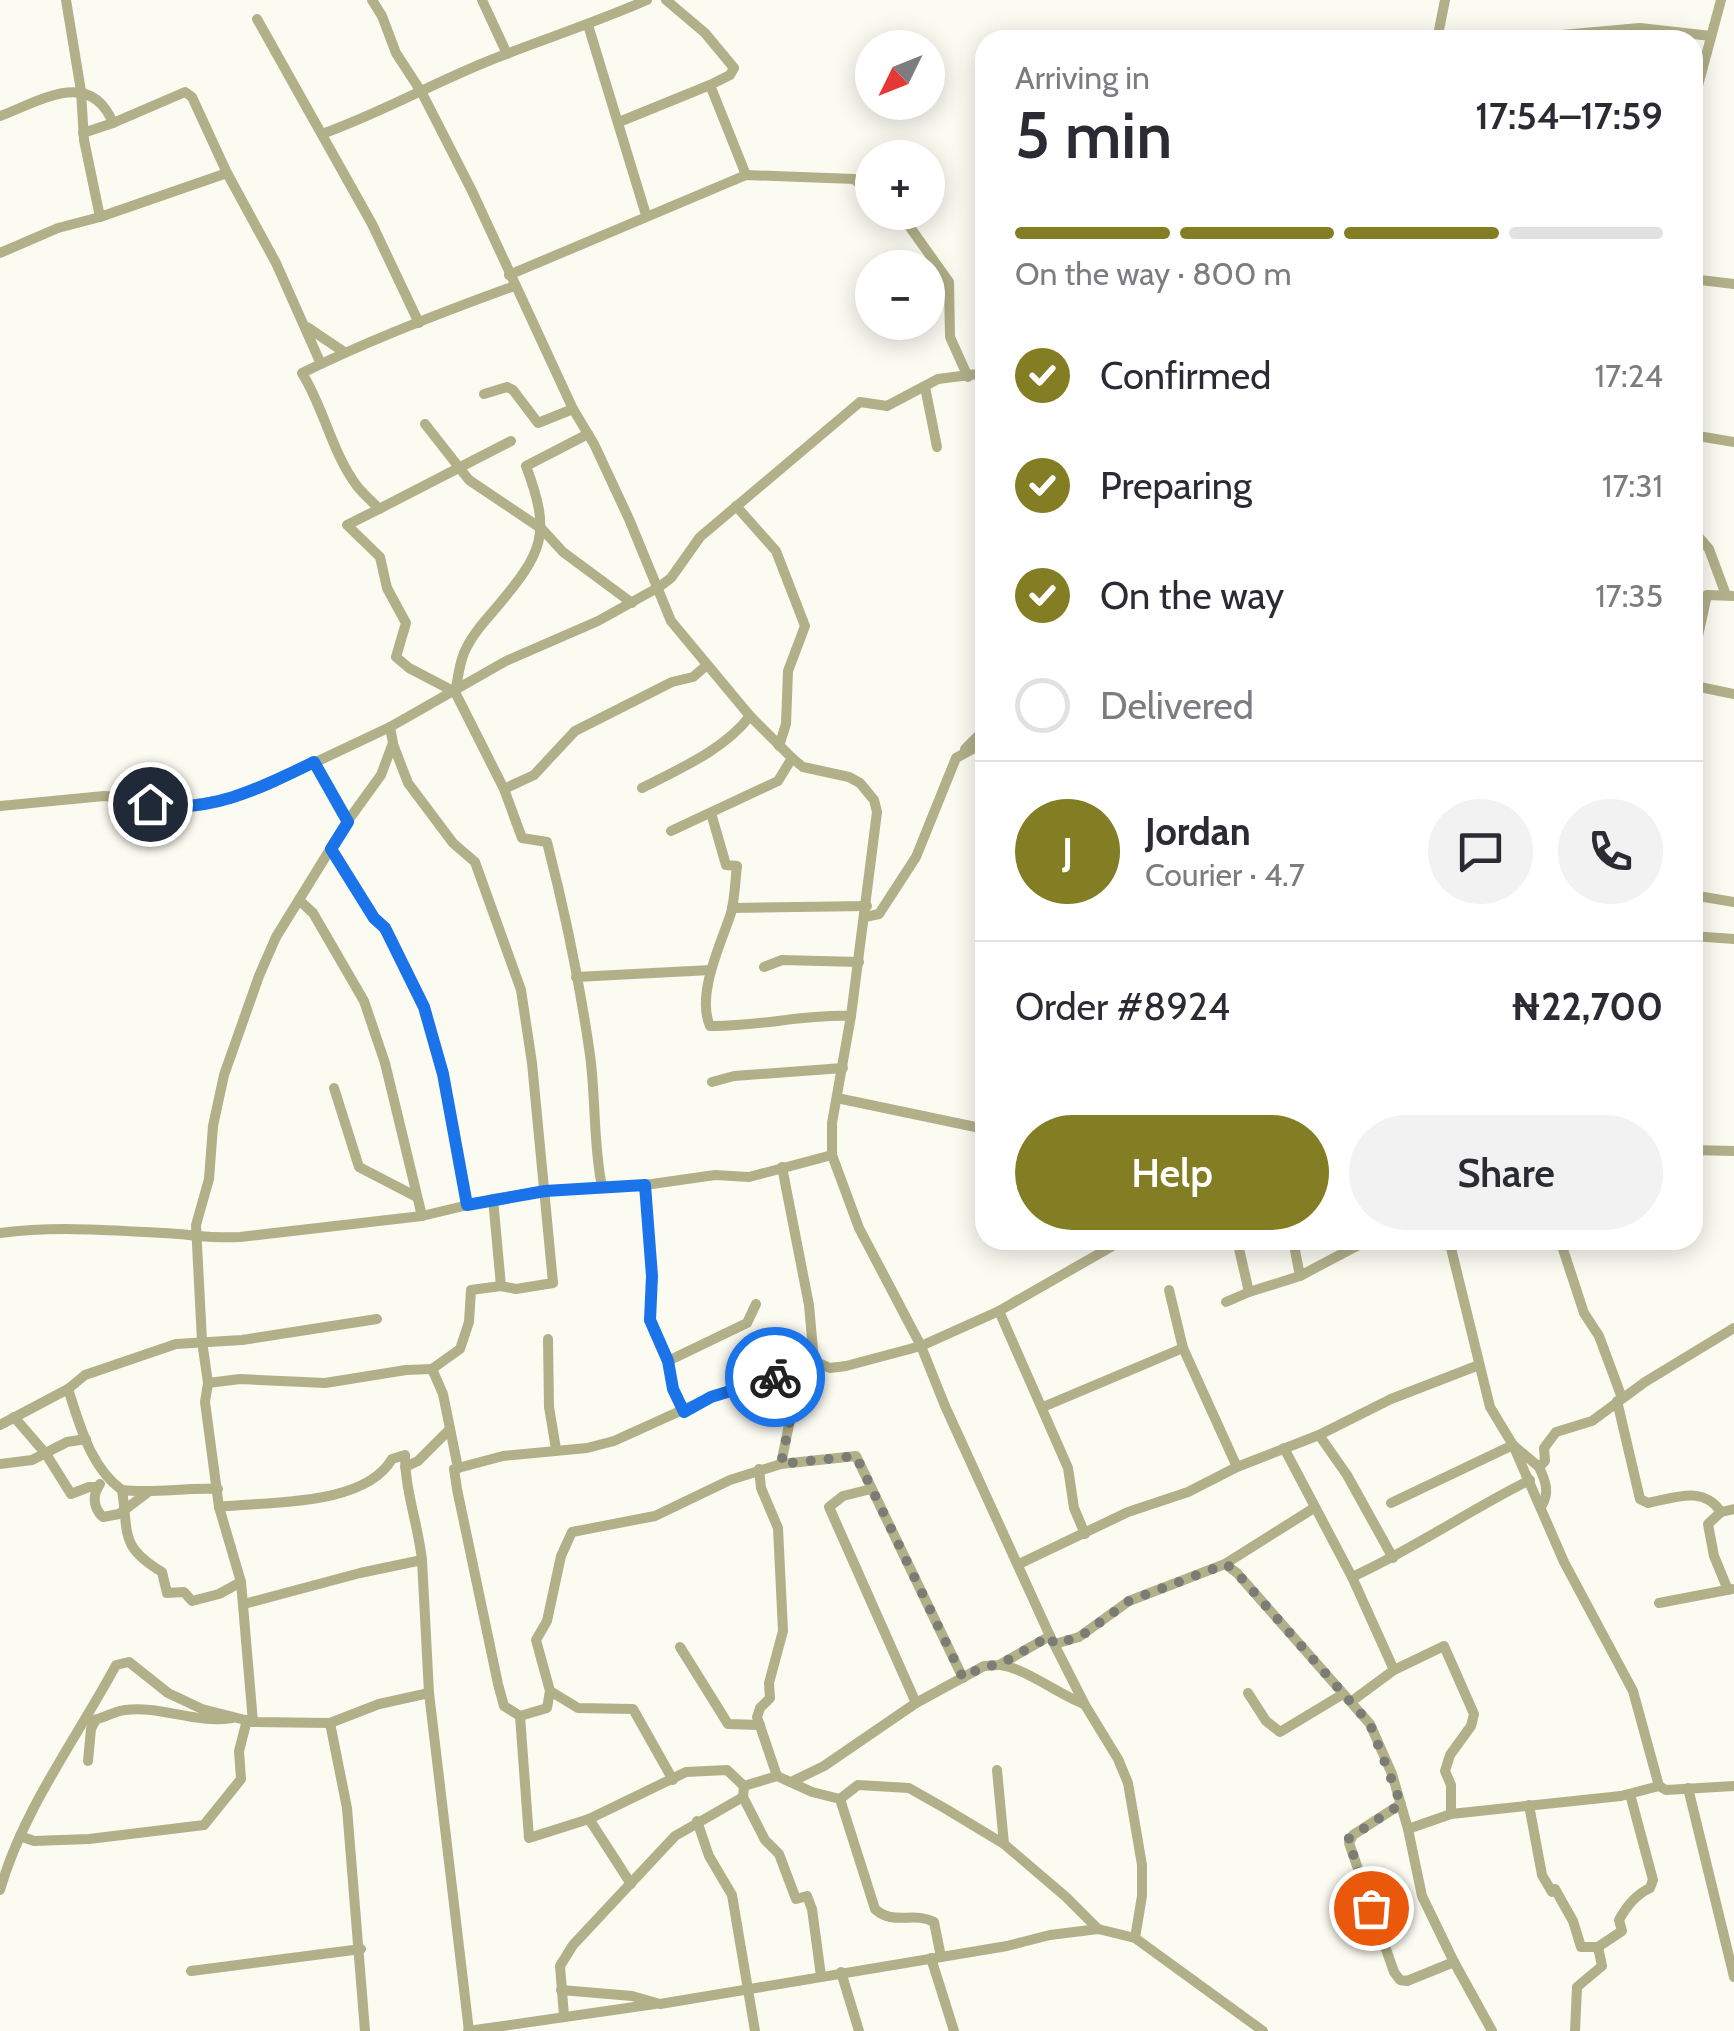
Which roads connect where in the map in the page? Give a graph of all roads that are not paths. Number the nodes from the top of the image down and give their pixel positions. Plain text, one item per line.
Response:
1 (66, 0) edge
2 (372, 0) edge
3 (482, 0) edge
4 (647, 0) edge
5 (666, 0) edge
6 (1444, 0) edge
7 (1721, 0) edge
8 (257, 20) dead end
9 (588, 25) junction
10 (1439, 30) edge
11 (1703, 36) edge
12 (1711, 36) junction
13 (507, 54) junction
14 (1703, 63) edge
15 (710, 85) junction
16 (81, 92) junction
17 (422, 93) junction
18 (0, 116) edge
19 (620, 122) junction
20 (113, 123) junction
21 (83, 133) junction
22 (322, 134) junction
23 (227, 173) junction
24 (746, 175) junction
25 (855, 181) edge
26 (646, 215) junction
27 (100, 217) junction
28 (910, 230) edge
29 (0, 253) edge
30 (512, 280) junction
31 (1703, 280) edge
32 (1734, 284) edge
33 (419, 323) junction
34 (306, 326) junction
35 (344, 352) junction
36 (321, 364) junction
37 (975, 375) edge
38 (968, 377) junction
39 (925, 387) junction
40 (484, 394) dead end
41 (573, 408) junction
42 (425, 424) dead end
43 (588, 434) junction
44 (1703, 437) edge
45 (511, 440) dead end
46 (1734, 442) edge
47 (937, 447) dead end
48 (460, 466) junction
49 (736, 506) junction
50 (379, 509) junction
51 (542, 529) junction
52 (1703, 541) edge
53 (660, 588) junction
54 (1730, 596) edge
55 (632, 603) junction
56 (1703, 610) edge
57 (707, 665) junction
58 (1703, 689) edge
59 (455, 692) junction
60 (1734, 694) edge
61 (750, 716) junction
62 (390, 727) junction
63 (975, 738) edge
64 (393, 743) junction
65 (779, 746) junction
66 (975, 748) edge
67 (792, 758) junction
68 (956, 758) junction
69 (314, 762) junction
70 (642, 788) dead end
71 (504, 789) junction
72 (0, 806) edge
73 (711, 812) junction
74 (348, 822) junction
75 (671, 831) dead end
76 (331, 849) junction
77 (1703, 898) edge
78 (299, 900) junction
79 (1734, 902) edge
80 (732, 908) junction
81 (866, 912) junction
82 (1703, 938) edge
83 (1734, 940) edge
84 (859, 962) junction
85 (764, 967) dead end
86 (711, 970) junction
87 (576, 976) junction
88 (852, 1016) junction
89 (843, 1068) junction
90 (712, 1082) dead end
91 (334, 1088) dead end
92 (837, 1098) junction
93 (975, 1128) edge
94 (1703, 1150) edge
95 (1734, 1151) edge
96 (832, 1155) junction
97 (782, 1167) junction
98 (645, 1185) junction
99 (602, 1186) junction
100 (545, 1191) junction
101 (414, 1196) junction
102 (493, 1199) junction
103 (467, 1205) junction
104 (422, 1216) junction
105 (0, 1233) edge
106 (195, 1236) junction
107 (1096, 1250) edge
108 (1104, 1250) edge
109 (1238, 1250) edge
110 (1294, 1250) edge
111 (1349, 1250) edge
112 (1451, 1250) edge
113 (1563, 1250) edge
114 (1098, 1253) junction
115 (1300, 1276) junction
116 (500, 1286) junction
117 (1168, 1290) dead end
118 (1249, 1292) junction
119 (1226, 1302) dead end
120 (756, 1304) dead end
121 (1000, 1310) junction
122 (377, 1319) dead end
123 (1734, 1328) edge
124 (548, 1339) dead end
125 (202, 1341) junction
126 (922, 1346) junction
127 (1183, 1348) junction
128 (668, 1361) junction
129 (814, 1361) junction
130 (1480, 1365) junction
131 (432, 1370) junction
132 (794, 1371) junction
133 (208, 1383) junction
134 (68, 1388) junction
135 (1619, 1399) junction
136 (1043, 1407) junction
137 (684, 1412) junction
138 (14, 1417) junction
139 (0, 1425) edge
140 (450, 1430) junction
141 (1318, 1434) junction
142 (86, 1440) junction
143 (1513, 1445) junction
144 (1284, 1448) junction
145 (556, 1449) junction
146 (46, 1454) junction
147 (0, 1464) edge
148 (781, 1464) junction
149 (1237, 1467) junction
150 (1539, 1467) junction
151 (458, 1468) junction
152 (759, 1469) junction
153 (405, 1472) junction
154 (384, 1473) junction
155 (736, 1479) junction
156 (1530, 1480) junction
157 (102, 1483) junction
158 (762, 1488) junction
159 (218, 1489) junction
160 (871, 1489) junction
161 (122, 1490) junction
162 (147, 1493) junction
163 (1391, 1503) dead end
164 (220, 1507) junction
165 (1540, 1507) junction
166 (125, 1508) junction
167 (1314, 1508) junction
168 (1734, 1509) edge
169 (1720, 1512) junction
170 (1085, 1534) junction
171 (1393, 1558) junction
172 (422, 1560) junction
173 (1019, 1564) junction
174 (1226, 1564) junction
175 (1352, 1576) junction
176 (241, 1582) junction
177 (1731, 1589) edge
178 (1659, 1603) dead end
179 (244, 1604) junction
180 (1052, 1640) junction
181 (680, 1647) dead end
182 (999, 1665) junction
183 (1394, 1670) junction
184 (963, 1678) junction
185 (550, 1692) junction
186 (1248, 1692) dead end
187 (430, 1694) junction
188 (1348, 1697) junction
189 (916, 1703) junction
190 (1084, 1705) junction
191 (520, 1716) junction
192 (246, 1719) junction
193 (90, 1720) junction
194 (330, 1723) junction
195 (760, 1725) junction
196 (88, 1761) dead end
197 (997, 1770) dead end
198 (778, 1776) junction
199 (673, 1780) junction
200 (791, 1782) junction
201 (1659, 1786) junction
202 (1734, 1786) edge
203 (1688, 1788) junction
204 (744, 1791) junction
205 (1630, 1794) junction
206 (840, 1799) junction
207 (1401, 1804) junction
208 (1529, 1804) junction
209 (1450, 1814) junction
210 (589, 1819) junction
211 (698, 1821) junction
212 (1408, 1829) junction
213 (20, 1836) junction
214 (1004, 1844) junction
215 (630, 1884) junction
216 (0, 1890) edge
217 (1098, 1929) junction
218 (1136, 1938) junction
219 (1598, 1947) junction
220 (361, 1948) junction
221 (936, 1958) junction
222 (1454, 1962) junction
223 (190, 1971) dead end
224 (842, 1972) junction
225 (820, 1976) junction
226 (1734, 1977) edge
227 (747, 1987) junction
228 (561, 1990) junction
229 (660, 2004) junction
230 (558, 2017) junction
231 (366, 2031) edge
232 (469, 2031) edge
233 (556, 2031) edge
234 (755, 2031) edge
235 (859, 2031) edge
236 (954, 2031) edge
237 (1263, 2031) edge
238 (1492, 2031) edge
239 (1575, 2031) edge

1 - 16 street
2 - 17 street
3 - 13 street
4 - 9 street
5 - 15 street
6 - 10 street
7 - 12 street
8 - 22 street
9 - 13 street
9 - 19 street
11 - 12 street
12 - 14 street
13 - 17 street
15 - 19 street
15 - 24 street
16 - 18 street
16 - 20 street
16 - 21 street
17 - 22 street
17 - 30 street
19 - 26 street
20 - 21 street
20 - 23 street
21 - 27 street
22 - 33 street
23 - 27 street
23 - 34 street
24 - 25 street
24 - 26 street
26 - 30 street
27 - 29 street
28 - 38 street
30 - 33 street
30 - 41 street
31 - 32 street
33 - 35 street
34 - 35 street
34 - 36 street
35 - 36 street
36 - 50 street
37 - 38 street
38 - 39 street
39 - 47 street
39 - 49 street
40 - 41 street
41 - 43 street
42 - 48 street
43 - 51 street
43 - 53 street
44 - 46 street
45 - 48 street
48 - 50 street
48 - 51 street
49 - 53 street
49 - 65 street
50 - 59 street
51 - 55 street
51 - 59 street
52 - 54 street
53 - 55 street
53 - 57 street
54 - 56 street
55 - 59 street
57 - 61 street
57 - 71 street
58 - 60 street
59 - 62 street
59 - 71 street
61 - 65 street
61 - 70 street
62 - 64 street
62 - 69 street
63 - 68 street
64 - 74 street
64 - 100 street
65 - 67 street
66 - 68 street
67 - 73 street
67 - 81 street
68 - 81 street
69 - 72 street
69 - 74 street
71 - 87 street
73 - 75 street
73 - 80 street
74 - 76 street
76 - 78 street
76 - 103 street
77 - 79 street
78 - 101 street
78 - 106 street
80 - 81 street
80 - 86 street
81 - 84 street
82 - 83 street
84 - 85 street
84 - 88 street
86 - 87 street
86 - 88 street
87 - 99 street
88 - 89 street
89 - 90 street
89 - 92 street
91 - 101 street
92 - 93 street
92 - 96 street
94 - 95 street
96 - 97 street
96 - 126 street
97 - 98 street
97 - 129 street
98 - 99 street
98 - 128 street
99 - 100 street
100 - 102 street
100 - 116 street
101 - 104 street
102 - 103 street
102 - 116 street
103 - 104 street
104 - 106 street
105 - 106 street
106 - 125 street
107 - 114 street
108 - 114 street
109 - 118 street
110 - 115 street
111 - 115 street
112 - 130 street
113 - 135 street
114 - 121 street
115 - 118 street
116 - 131 street
117 - 127 street
118 - 119 street
120 - 128 street
121 - 126 street
121 - 136 street
122 - 125 street
123 - 135 street
124 - 145 street
125 - 133 street
125 - 134 street
126 - 129 street
126 - 173 street
127 - 136 street
127 - 149 street
128 - 137 street
129 - 132 street
130 - 141 street
130 - 143 street
131 - 133 street
131 - 140 street
132 - 137 street
132 - 148 street
133 - 159 street
134 - 138 street
134 - 142 street
135 - 150 street
135 - 169 street
136 - 170 street
137 - 145 street
138 - 139 street
138 - 146 street
140 - 151 street
140 - 153 street
141 - 144 street
141 - 171 street
142 - 146 street
142 - 157 street
143 - 150 street
143 - 156 street
143 - 163 street
144 - 149 street
144 - 167 street
145 - 151 street
146 - 147 street
146 - 157 street
148 - 152 street
148 - 160 street
149 - 170 street
150 - 165 street
151 - 191 street
152 - 155 street
152 - 158 street
153 - 154 street
153 - 154 street
153 - 172 street
154 - 164 street
155 - 158 street
155 - 185 street
156 - 165 street
156 - 171 street
157 - 161 street
157 - 166 street
158 - 195 street
159 - 162 street
159 - 164 street
160 - 184 street
160 - 189 street
161 - 162 street
161 - 166 street
162 - 166 street
164 - 176 street
165 - 201 street
166 - 176 street
167 - 174 street
167 - 175 street
168 - 169 street
169 - 177 street
170 - 173 street
171 - 175 street
172 - 179 street
172 - 187 street
173 - 180 street
174 - 180 street
174 - 188 street
175 - 183 street
176 - 179 street
177 - 178 street
179 - 192 street
180 - 182 street
180 - 190 street
181 - 195 street
182 - 184 street
182 - 190 street
183 - 188 street
183 - 209 street
184 - 189 street
185 - 191 street
185 - 199 street
186 - 188 street
187 - 194 street
187 - 232 street
188 - 207 street
189 - 200 street
190 - 218 street
191 - 210 street
192 - 193 street
192 - 193 street
192 - 194 street
192 - 213 street
193 - 196 street
193 - 213 street
194 - 220 street
195 - 198 street
197 - 214 street
198 - 200 street
198 - 204 street
199 - 204 street
199 - 210 street
200 - 206 street
201 - 203 street
201 - 205 street
202 - 203 street
203 - 226 street
204 - 211 street
204 - 225 street
205 - 208 street
205 - 219 street
206 - 214 street
206 - 221 street
207 - 212 street
207 - 222 street
208 - 209 street
208 - 219 street
209 - 212 street
210 - 215 street
211 - 215 street
211 - 227 street
212 - 222 street
213 - 216 street
214 - 217 street
215 - 228 street
217 - 218 street
217 - 221 street
218 - 237 street
219 - 239 street
220 - 223 street
220 - 231 street
221 - 224 street
221 - 236 street
222 - 238 street
224 - 225 street
224 - 235 street
225 - 227 street
227 - 229 street
227 - 234 street
228 - 229 street
228 - 230 street
229 - 230 street
230 - 232 street
230 - 233 street

